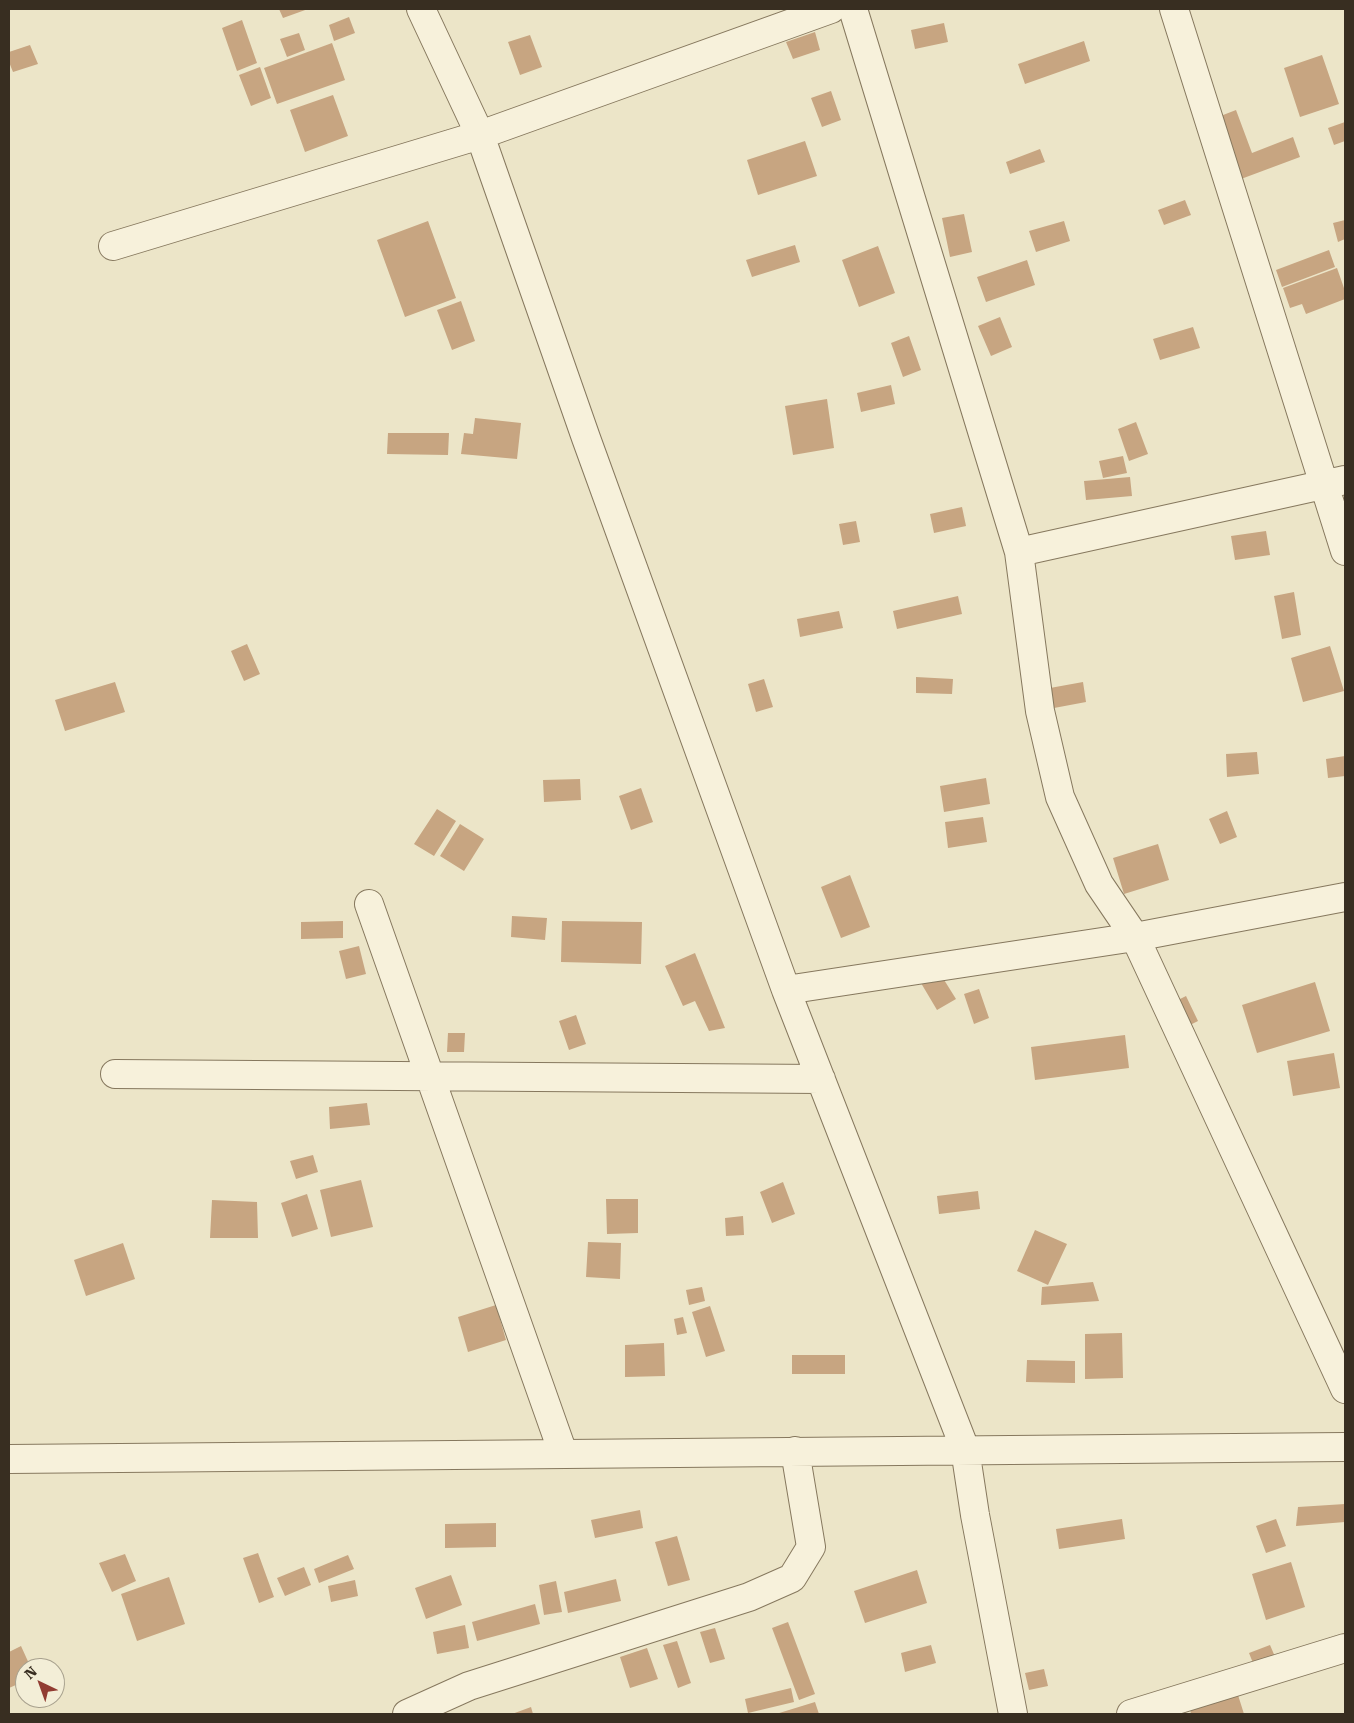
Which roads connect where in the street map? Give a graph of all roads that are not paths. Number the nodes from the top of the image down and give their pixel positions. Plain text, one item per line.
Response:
1 (421, 9) edge
2 (831, 9) edge
3 (853, 9) edge
4 (1174, 9) edge
5 (480, 135) junction
6 (113, 246) dead end
7 (1335, 482) edge
8 (1345, 551) edge
9 (1019, 552) junction
10 (1345, 897) edge
11 (368, 904) dead end
12 (1135, 937) junction
13 (786, 990) junction
14 (116, 1074) dead end
15 (430, 1076) junction
16 (821, 1079) junction
17 (1345, 1389) edge
18 (1345, 1447) edge
19 (965, 1449) junction
20 (795, 1451) junction
21 (563, 1454) junction
22 (9, 1459) edge
23 (1345, 1648) edge
24 (407, 1714) edge
25 (1013, 1714) edge
26 (1131, 1714) edge

1 - 5 street
2 - 5 street
3 - 9 street
4 - 7 street
5 - 6 street
5 - 13 street
7 - 8 street
7 - 9 street
9 - 12 street
10 - 12 street
11 - 15 street
12 - 13 street
12 - 17 street
13 - 16 street
14 - 15 street
15 - 16 street
15 - 21 street
16 - 19 street
18 - 19 street
19 - 20 street
19 - 25 street
20 - 21 street
20 - 24 street
21 - 22 street
23 - 26 street

